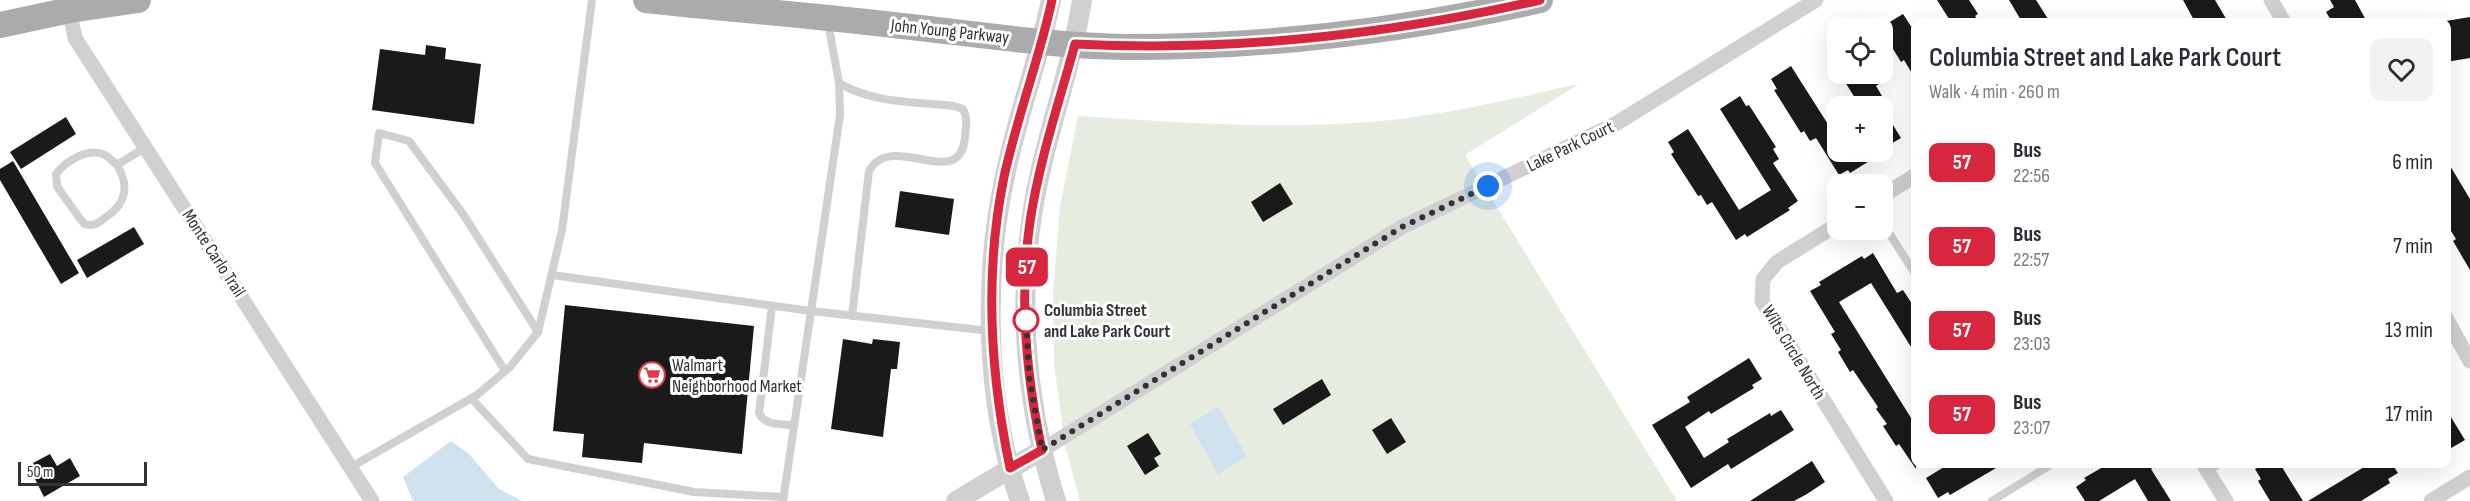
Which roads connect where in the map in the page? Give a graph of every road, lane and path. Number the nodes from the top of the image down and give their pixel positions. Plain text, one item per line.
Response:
1 (138, 0) edge
2 (592, 0) edge
3 (646, 0) edge
4 (1052, 0) edge
5 (1082, 0) edge
6 (1540, 0) edge
7 (1816, 0) edge
8 (2271, 0) edge
9 (68, 5) edge
10 (827, 18) junction
11 (2282, 18) edge
12 (0, 26) edge
13 (1042, 42) junction
14 (1075, 44) junction
15 (839, 83) junction
16 (146, 147) junction
17 (117, 165) junction
18 (1911, 178) edge
19 (1893, 189) edge
20 (1827, 231) edge
21 (1893, 239) edge
22 (1911, 267) edge
23 (552, 275) junction
24 (772, 306) junction
25 (811, 311) junction
26 (852, 316) junction
27 (2451, 327) edge
28 (538, 332) junction
29 (992, 332) junction
30 (2470, 361) edge
31 (505, 371) junction
32 (471, 399) junction
33 (794, 425) junction
34 (1042, 450) junction
35 (351, 467) junction
36 (1010, 468) junction
37 (2046, 468) edge
38 (2211, 468) edge
39 (2470, 477) edge
40 (2452, 496) edge
41 (783, 499) edge
42 (372, 501) edge
43 (956, 501) edge
44 (1020, 501) edge
45 (1056, 501) edge
46 (1886, 501) edge
47 (1992, 501) edge
48 (2226, 501) edge
49 (2431, 501) edge

1 - 9 main road
2 - 23 lane
3 - 10 main road, John Young Parkway
4 - 13 street
5 - 14 street
6 - 14 main road, John Young Parkway
7 - 34 street, Lake Park Court
8 - 11 street
9 - 12 main road
9 - 16 street, Monte Carlo Trail
10 - 13 main road, John Young Parkway
10 - 15 lane
13 - 14 main road, John Young Parkway
13 - 29 street
14 - 34 street
15 - 25 lane
15 - 26 lane
16 - 17 lane
16 - 35 street, Monte Carlo Trail
17 - 17 lane
18 - 19 street
20 - 46 street, Wilts Circle North
21 - 22 lane
23 - 24 lane
23 - 28 lane
24 - 25 lane
24 - 33 lane
25 - 26 lane
25 - 33 lane
26 - 29 lane
27 - 30 street
28 - 31 lane
28 - 31 lane
29 - 36 street
31 - 32 lane
32 - 35 lane
32 - 41 lane
33 - 41 lane
34 - 36 street
34 - 45 street
35 - 42 street, Monte Carlo Trail
36 - 43 street
36 - 44 street
37 - 47 lane
38 - 48 street
39 - 40 street
40 - 49 street

